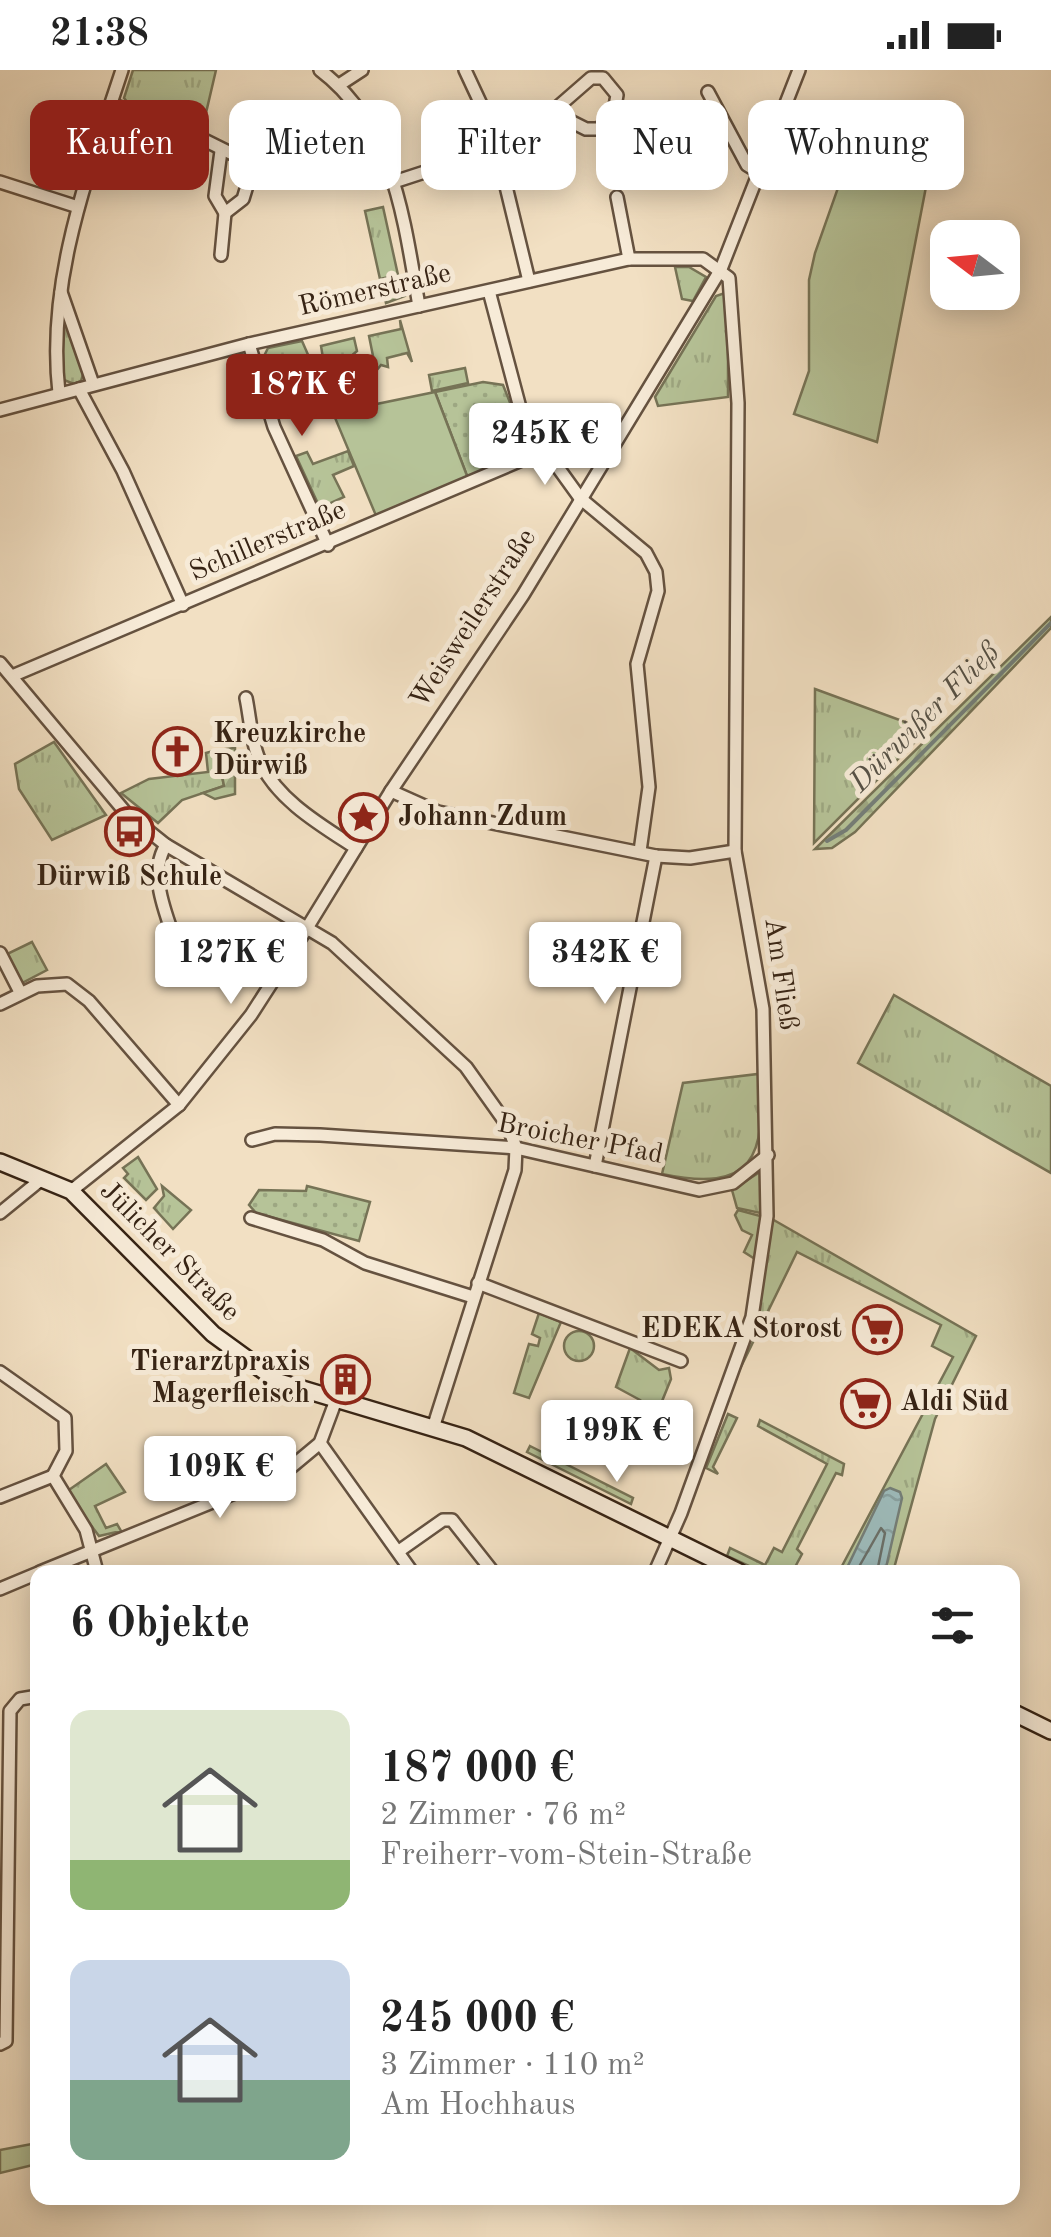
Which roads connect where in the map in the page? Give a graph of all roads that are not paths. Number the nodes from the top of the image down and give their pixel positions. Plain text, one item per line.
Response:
1 (122, 70) edge
2 (320, 70) edge
3 (362, 70) edge
4 (465, 70) edge
5 (800, 70) edge
6 (339, 84) junction
7 (708, 92) dead end
8 (112, 100) edge
9 (350, 100) edge
10 (477, 100) edge
11 (788, 100) edge
12 (552, 112) joint
13 (209, 144) edge
14 (221, 151) junction
15 (229, 155) edge
16 (748, 165) edge
17 (0, 182) edge
18 (83, 190) edge
19 (246, 190) edge
20 (395, 190) edge
21 (507, 190) edge
22 (753, 190) edge
23 (617, 198) dead end
24 (78, 207) junction
25 (226, 214) junction
26 (221, 255) dead end
27 (630, 260) junction
28 (721, 269) junction
29 (528, 281) junction
30 (489, 291) junction
31 (61, 292) junction
32 (419, 306) junction
33 (249, 344) junction
34 (94, 384) junction
35 (79, 388) junction
36 (59, 393) junction
37 (0, 410) edge
38 (543, 451) junction
39 (580, 498) junction
40 (328, 544) junction
41 (182, 605) junction
42 (0, 662) edge
43 (12, 676) junction
44 (246, 698) dead end
45 (391, 791) junction
46 (166, 845) junction
47 (356, 848) junction
48 (640, 851) junction
49 (735, 851) junction
50 (656, 856) junction
51 (308, 928) junction
52 (0, 953) edge
53 (180, 956) dead end
54 (20, 992) junction
55 (0, 1004) edge
56 (179, 1105) junction
57 (252, 1140) dead end
58 (516, 1148) junction
59 (768, 1155) junction
60 (0, 1162) edge
61 (594, 1166) junction
62 (43, 1178) junction
63 (71, 1190) junction
64 (0, 1213) edge
65 (251, 1218) dead end
66 (478, 1283) junction
67 (473, 1297) junction
68 (682, 1361) dead end
69 (0, 1372) edge
70 (336, 1400) junction
71 (433, 1428) junction
72 (320, 1443) junction
73 (53, 1476) junction
74 (0, 1497) edge
75 (670, 1537) junction
76 (92, 1550) junction
77 (398, 1552) junction
78 (57, 1565) edge
79 (95, 1565) edge
80 (407, 1565) edge
81 (487, 1565) edge
82 (657, 1565) edge
83 (725, 1565) edge
84 (30, 1577) edge
85 (0, 1590) edge
86 (30, 1698) edge
87 (1020, 1716) edge
88 (1051, 1732) edge
89 (0, 2044) edge

1 - 8 street
2 - 6 street
3 - 6 street
4 - 10 street
5 - 11 street, Weisweilerstraße
6 - 9 street
7 - 16 street
12 - 12 street
13 - 14 street
14 - 15 street
14 - 25 street
17 - 24 street
18 - 24 street
19 - 25 street
20 - 32 street
21 - 29 street
22 - 28 street, Weisweilerstraße
23 - 27 street
24 - 31 street
25 - 26 street
27 - 28 street, Römerstraße
27 - 29 street, Römerstraße
28 - 39 street, Weisweilerstraße
28 - 49 street, Am Fließ
29 - 30 street, Römerstraße
30 - 32 street, Römerstraße
30 - 38 street
31 - 34 street
31 - 36 street
32 - 33 street, Römerstraße
33 - 34 street, Römerstraße
33 - 40 street
34 - 35 street, Römerstraße
35 - 36 street, Römerstraße
35 - 41 street
36 - 37 street, Römerstraße
38 - 39 street
38 - 40 street, Schillerstraße
39 - 45 street, Weisweilerstraße
39 - 48 street
40 - 41 street, Schillerstraße
41 - 43 street, Schillerstraße
42 - 43 street
43 - 46 street
44 - 47 street
45 - 47 street, Weisweilerstraße
45 - 48 street
46 - 51 street
46 - 53 street
47 - 51 street, Weisweilerstraße
48 - 50 street
49 - 50 street
49 - 59 street, Am Fließ
50 - 61 street
51 - 56 street, Weisweilerstraße
51 - 58 street
52 - 54 street
54 - 55 street
54 - 56 street
56 - 63 street, Weisweilerstraße
57 - 58 street, Broicher Pfad
58 - 61 street, Broicher Pfad
58 - 66 street
59 - 61 street, Broicher Pfad
59 - 75 street, Am Fließ
60 - 62 street, Jülicher Straße
62 - 63 street, Jülicher Straße
62 - 64 street
63 - 70 street, Jülicher Straße
65 - 67 street
66 - 67 street
66 - 68 street
67 - 71 street
69 - 73 street
70 - 71 street, Jülicher Straße
70 - 72 street
71 - 75 street, Jülicher Straße
72 - 76 street
72 - 77 street
73 - 74 street
73 - 76 street
75 - 82 street, Am Fließ
75 - 83 street, Jülicher Straße
76 - 78 street
76 - 79 street
77 - 80 street
77 - 81 street
84 - 85 street
86 - 89 street
87 - 88 street

